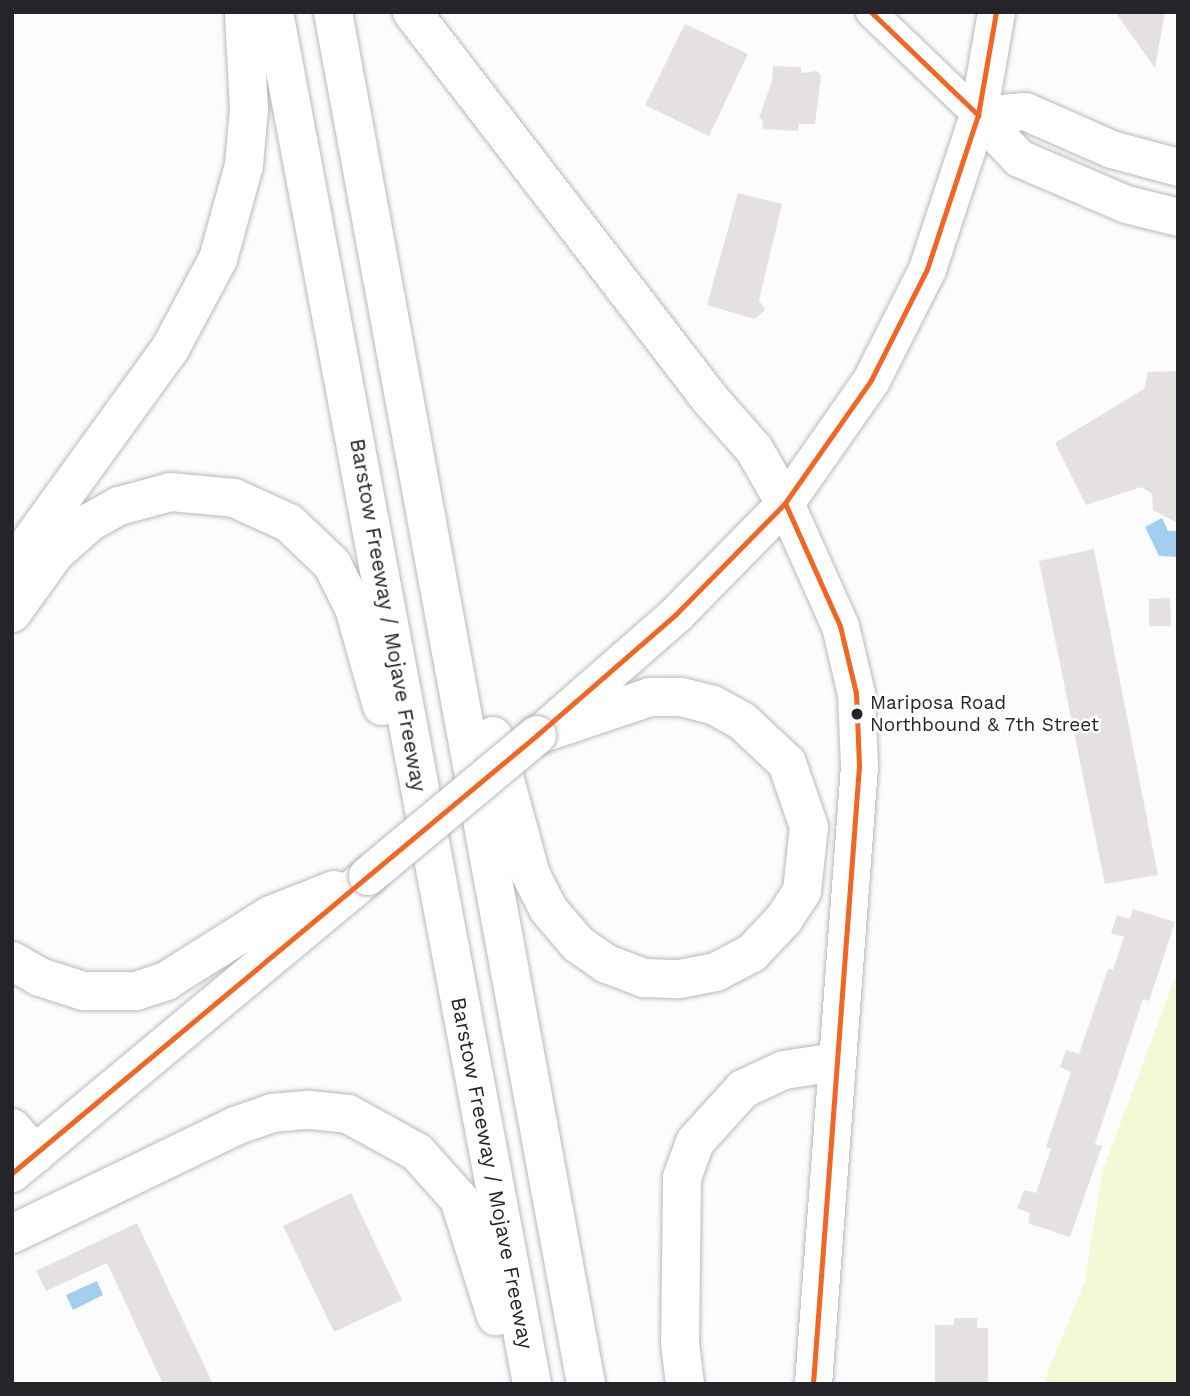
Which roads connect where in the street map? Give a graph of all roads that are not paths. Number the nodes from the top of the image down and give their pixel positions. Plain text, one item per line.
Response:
1 (244, 12) edge
2 (274, 12) edge
3 (333, 12) edge
4 (412, 12) edge
5 (996, 12) edge
6 (876, 14) edge
7 (978, 115) junction
8 (1178, 167) edge
9 (1178, 217) edge
10 (412, 441) junction
11 (785, 503) junction
12 (12, 567) edge
13 (12, 613) edge
14 (537, 735) junction
15 (368, 876) junction
16 (447, 940) junction
17 (12, 961) edge
18 (836, 1062) junction
19 (20, 1151) edge
20 (12, 1234) edge
21 (514, 1384) edge
22 (532, 1384) edge
23 (586, 1384) edge
24 (685, 1384) edge
25 (813, 1384) edge

1 - 12 highway
2 - 16 highway, Barstow Freeway / Mojave Freeway
3 - 10 highway
4 - 11 highway
5 - 7 main road
6 - 7 street
7 - 8 main road
7 - 9 main road
7 - 11 main road
10 - 14 highway
10 - 23 highway
11 - 14 main road
11 - 18 main road
13 - 16 highway
14 - 15 highway, bridge
15 - 17 highway
15 - 19 highway
16 - 22 highway, Barstow Freeway / Mojave Freeway
18 - 24 highway
18 - 25 main road
20 - 21 highway

